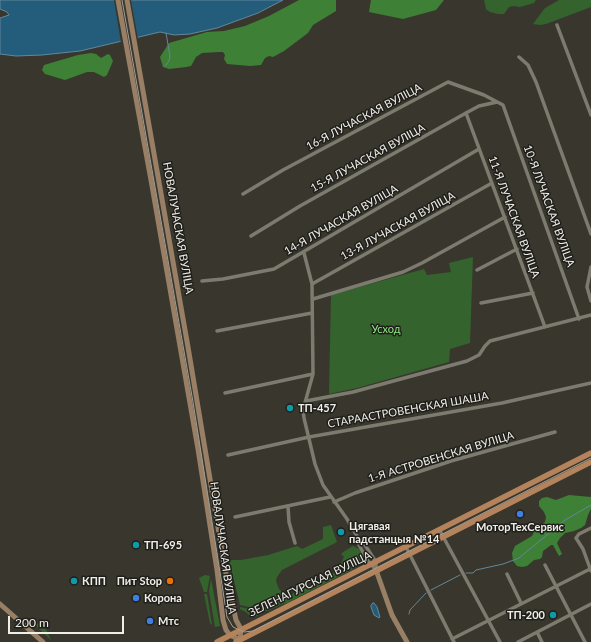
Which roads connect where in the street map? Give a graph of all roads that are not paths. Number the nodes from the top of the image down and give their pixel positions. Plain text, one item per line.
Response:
1 (118, 0) edge
2 (127, 0) edge
3 (558, 25) dead end
4 (519, 57) dead end
5 (497, 102) junction
6 (466, 113) junction
7 (591, 115) edge
8 (479, 149) junction
9 (156, 161) junction
10 (148, 162) junction
11 (492, 183) junction
12 (243, 194) dead end
13 (505, 217) junction
14 (591, 234) edge
15 (251, 236) dead end
16 (517, 249) junction
17 (304, 253) junction
18 (591, 267) edge
19 (477, 270) dead end
20 (202, 281) dead end
21 (312, 284) junction
22 (533, 293) junction
23 (313, 298) junction
24 (591, 301) edge
25 (481, 303) dead end
26 (312, 313) junction
27 (591, 315) edge
28 (580, 319) junction
29 (545, 327) junction
30 (217, 331) dead end
31 (314, 374) junction
32 (591, 383) edge
33 (225, 393) dead end
34 (306, 401) junction
35 (555, 432) dead end
36 (309, 438) junction
37 (591, 453) edge
38 (228, 455) dead end
39 (591, 462) edge
40 (531, 483) junction
41 (535, 490) junction
42 (330, 497) junction
43 (334, 502) junction
44 (288, 506) junction
45 (235, 517) dead end
46 (591, 528) edge
47 (439, 529) junction
48 (443, 536) junction
49 (419, 540) junction
50 (295, 543) dead end
51 (406, 547) junction
52 (423, 548) junction
53 (409, 554) junction
54 (373, 563) junction
55 (545, 565) dead end
56 (225, 569) junction
57 (217, 570) junction
58 (376, 570) junction
59 (590, 570) edge
60 (507, 574) dead end
61 (555, 586) junction
62 (521, 603) junction
63 (0, 604) edge
64 (591, 604) edge
65 (570, 615) junction
66 (489, 621) junction
67 (241, 629) junction
68 (537, 632) junction
69 (230, 635) junction
70 (453, 640) edge
71 (238, 641) edge
72 (43, 642) edge
73 (217, 642) edge
74 (407, 642) edge
75 (500, 642) edge
76 (518, 642) edge
77 (542, 642) edge
78 (585, 642) edge

1 - 10 main road, НОВАЛУЧАСКАЯ ВУЛІЦА
2 - 9 main road, НОВАЛУЧАСКАЯ ВУЛІЦА
3 - 7 street
4 - 14 street
5 - 6 street, 15-Я ЛУЧАСКАЯ ВУЛІЦА
5 - 12 street, 16-Я ЛУЧАСКАЯ ВУЛІЦА
5 - 28 street, 10-Я ЛУЧАСКАЯ ВУЛІЦА
6 - 8 street, 11-Я ЛУЧАСКАЯ ВУЛІЦА
6 - 15 street, 15-Я ЛУЧАСКАЯ ВУЛІЦА
8 - 11 street, 11-Я ЛУЧАСКАЯ ВУЛІЦА
8 - 17 street, 14-Я ЛУЧАСКАЯ ВУЛІЦА
9 - 10 street
9 - 56 main road, НОВАЛУЧАСКАЯ ВУЛІЦА
10 - 57 main road, НОВАЛУЧАСКАЯ ВУЛІЦА
11 - 13 street, 11-Я ЛУЧАСКАЯ ВУЛІЦА
11 - 21 street, 13-Я ЛУЧАСКАЯ ВУЛІЦА
13 - 16 street, 11-Я ЛУЧАСКАЯ ВУЛІЦА
13 - 23 street
16 - 19 street
16 - 22 street, 11-Я ЛУЧАСКАЯ ВУЛІЦА
17 - 20 street, 14-Я ЛУЧАСКАЯ ВУЛІЦА
17 - 21 street
18 - 24 street
21 - 23 street
22 - 25 street
22 - 29 street, 11-Я ЛУЧАСКАЯ ВУЛІЦА
23 - 26 street
26 - 30 street
26 - 31 street
27 - 28 street
28 - 29 street
29 - 34 street
31 - 33 street
31 - 34 street
32 - 36 street, СТАРААСТРОВЕНСКАЯ ШАША
34 - 36 street
35 - 43 street, 1-Я АСТРОВЕНСКАЯ ВУЛІЦА
36 - 38 street, СТАРААСТРОВЕНСКАЯ ШАША
36 - 42 street
37 - 40 main road, ЗЕЛЕНАГУРСКАЯ ВУЛІЦА
39 - 41 main road, ЗЕЛЕНАГУРСКАЯ ВУЛІЦА
40 - 41 street
40 - 47 main road, ЗЕЛЕНАГУРСКАЯ ВУЛІЦА
41 - 48 main road, ЗЕЛЕНАГУРСКАЯ ВУЛІЦА
42 - 43 street
42 - 44 street
43 - 54 street
44 - 45 street
44 - 50 street
46 - 59 street
47 - 48 street
47 - 49 main road, ЗЕЛЕНАГУРСКАЯ ВУЛІЦА
48 - 52 main road, ЗЕЛЕНАГУРСКАЯ ВУЛІЦА
48 - 66 street
49 - 51 main road, ЗЕЛЕНАГУРСКАЯ ВУЛІЦА
49 - 52 street
51 - 53 street
51 - 54 main road, ЗЕЛЕНАГУРСКАЯ ВУЛІЦА
52 - 53 main road, ЗЕЛЕНАГУРСКАЯ ВУЛІЦА
53 - 58 main road, ЗЕЛЕНАГУРСКАЯ ВУЛІЦА
53 - 70 street
54 - 58 street
54 - 67 main road, ЗЕЛЕНАГУРСКАЯ ВУЛІЦА
55 - 61 street
56 - 57 street
56 - 67 main road, НОВАЛУЧАСКАЯ ВУЛІЦА
57 - 69 main road, НОВАЛУЧАСКАЯ ВУЛІЦА
58 - 71 main road, ЗЕЛЕНАГУРСКАЯ ВУЛІЦА
58 - 74 main road
59 - 61 street
60 - 62 street
61 - 62 street
61 - 65 street
62 - 66 street
63 - 72 main road
64 - 65 street
65 - 68 street
65 - 78 street
66 - 70 street
66 - 75 street
67 - 69 main road, ЗЕЛЕНАГУРСКАЯ ВУЛІЦА
67 - 71 main road, НОВАЛУЧАСКАЯ ВУЛІЦА
68 - 76 street
68 - 77 street
69 - 71 main road
69 - 73 main road, ЗЕЛЕНАГУРСКАЯ ВУЛІЦА

